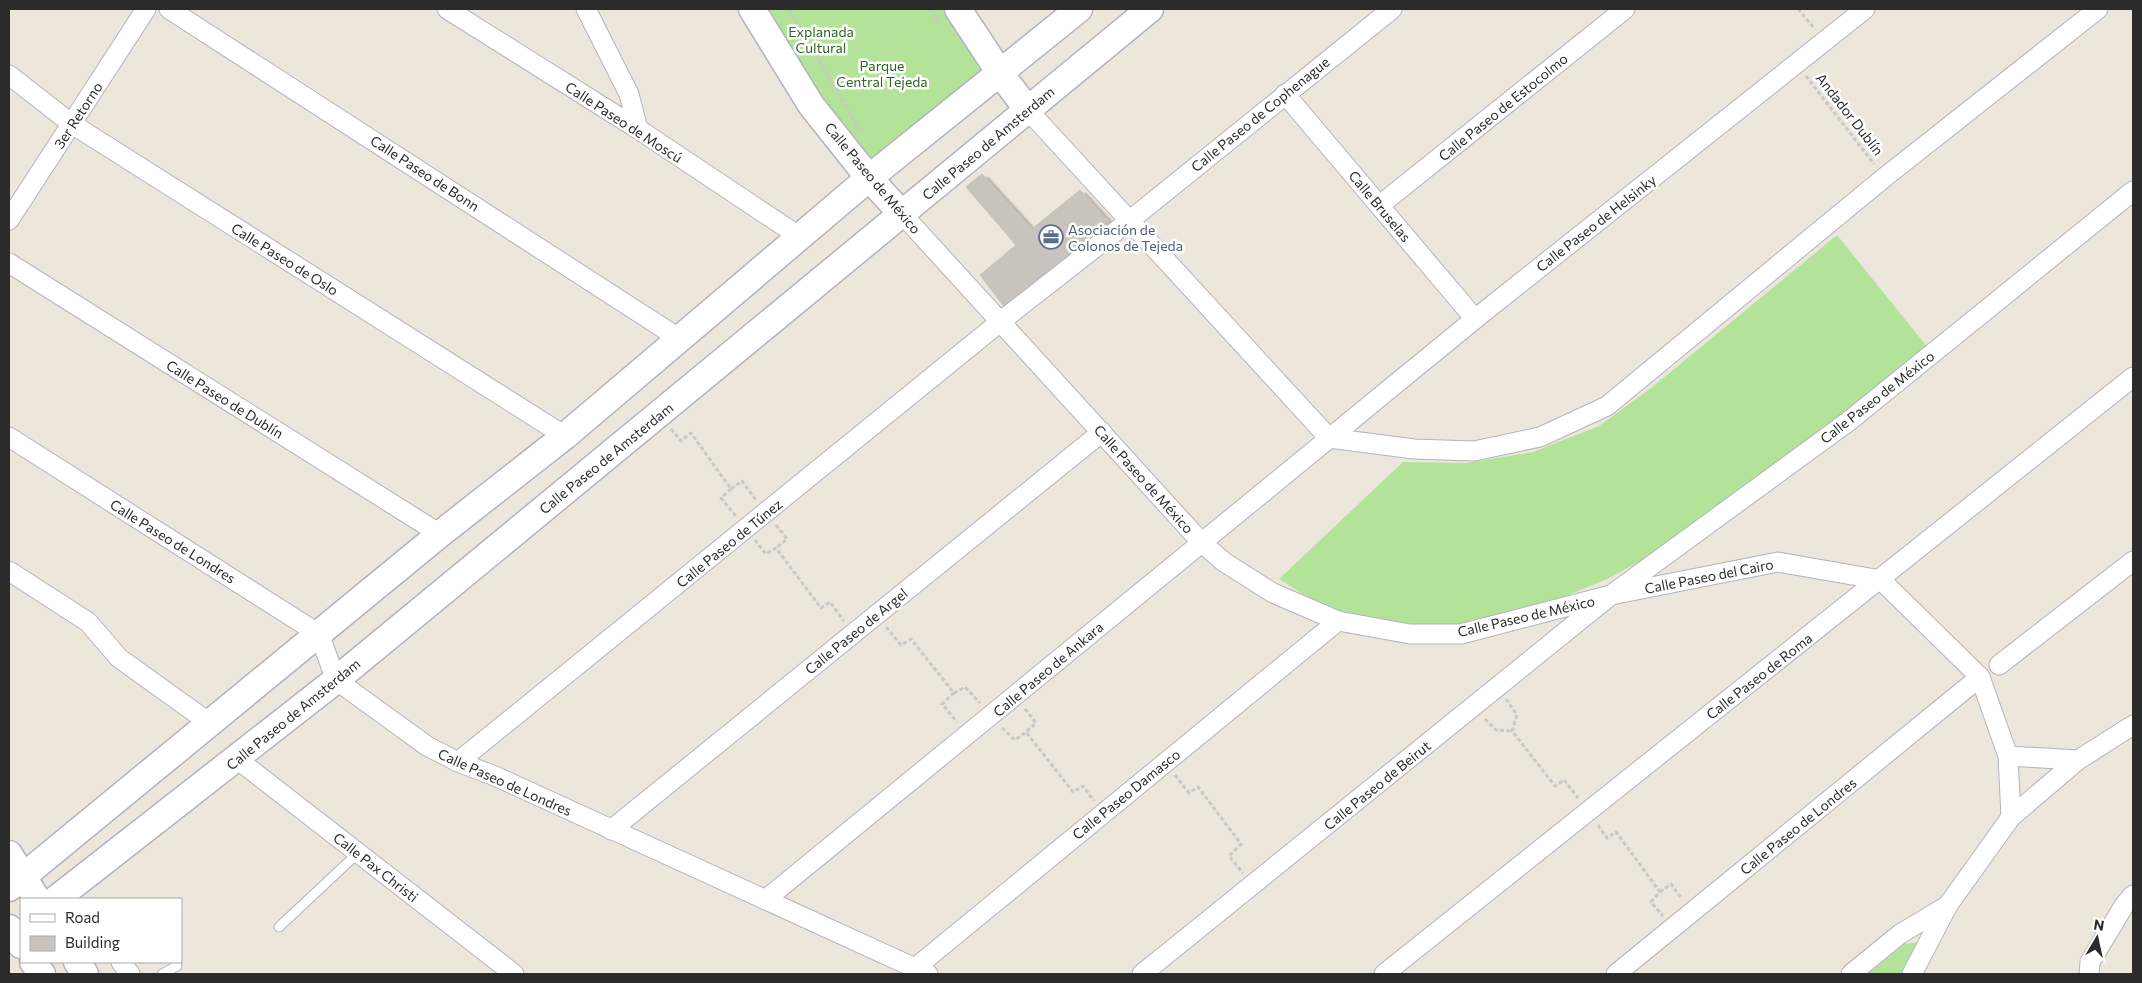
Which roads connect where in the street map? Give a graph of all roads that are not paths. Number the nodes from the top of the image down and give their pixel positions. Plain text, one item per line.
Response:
1 (146, 9) edge
2 (170, 9) edge
3 (447, 9) edge
4 (586, 9) edge
5 (752, 9) edge
6 (1080, 9) edge
7 (1150, 9) edge
8 (1392, 9) edge
9 (1625, 9) edge
10 (1865, 9) edge
11 (2098, 9) edge
12 (950, 17) edge
13 (1000, 73) junction
14 (9, 75) edge
15 (1285, 94) junction
16 (1027, 110) junction
17 (72, 124) junction
18 (638, 129) junction
19 (869, 178) junction
20 (2133, 191) edge
21 (1380, 204) junction
22 (902, 215) junction
23 (9, 220) edge
24 (1129, 221) junction
25 (800, 238) junction
26 (9, 264) edge
27 (1475, 319) junction
28 (1000, 322) junction
29 (680, 339) junction
30 (2133, 377) edge
31 (1102, 432) junction
32 (565, 436) junction
33 (9, 437) edge
34 (1329, 438) junction
35 (440, 534) junction
36 (1202, 543) junction
37 (2133, 561) edge
38 (9, 571) edge
39 (1881, 580) junction
40 (1611, 595) junction
41 (1338, 621) junction
42 (319, 634) junction
43 (1999, 665) dead end
44 (1980, 677) junction
45 (336, 680) junction
46 (211, 724) junction
47 (2133, 724) edge
48 (2008, 756) junction
49 (237, 759) junction
50 (2078, 760) junction
51 (458, 762) junction
52 (2011, 817) junction
53 (611, 830) junction
54 (358, 853) junction
55 (9, 854) edge
56 (16, 882) edge
57 (2133, 894) edge
58 (36, 898) edge
59 (57, 898) edge
60 (765, 900) junction
61 (1948, 905) junction
62 (279, 927) dead end
63 (1910, 929) junction
64 (1928, 945) junction
65 (34, 963) edge
66 (78, 963) edge
67 (122, 963) edge
68 (176, 966) dead end
69 (921, 971) edge
70 (42, 974) edge
71 (85, 974) edge
72 (130, 974) edge
73 (162, 974) edge
74 (514, 974) edge
75 (1142, 974) edge
76 (1384, 974) edge
77 (1616, 974) edge
78 (1851, 974) edge
79 (1912, 974) edge
80 (2089, 974) edge

1 - 17 street, 3er Retorno
2 - 29 street, Calle Paseo de Bonn
3 - 18 street, Calle Paseo de Moscú
4 - 18 street
5 - 19 main road, Calle Paseo de México
6 - 13 main road
7 - 16 main road, Calle Paseo de Amsterdam
8 - 15 street, Calle Paseo de Cophenague
9 - 21 street, Calle Paseo de Estocolmo
10 - 27 street, Calle Paseo de Helsinky
11 - 34 street
12 - 13 main road
13 - 16 main road
13 - 19 main road
14 - 17 street, Calle Paseo de Oslo
15 - 21 street, Calle Bruselas
15 - 24 street, Calle Paseo de Cophenague
16 - 22 main road, Calle Paseo de Amsterdam
16 - 24 street
17 - 23 street, 3er Retorno
17 - 32 street, Calle Paseo de Oslo
18 - 25 street, Calle Paseo de Moscú
19 - 22 main road, Calle Paseo de México
19 - 25 main road
20 - 40 street, Calle Paseo de México
21 - 27 street, Calle Bruselas
22 - 28 street, Calle Paseo de México
22 - 45 main road, Calle Paseo de Amsterdam
24 - 28 street, Calle Paseo de Cophenague
24 - 34 street
25 - 29 main road
26 - 35 street, Calle Paseo de Dublín
27 - 34 street, Calle Paseo de Helsinky
28 - 31 street, Calle Paseo de México
28 - 51 street, Calle Paseo de Túnez
29 - 32 main road
30 - 39 street, Calle Paseo de Roma
31 - 36 street, Calle Paseo de México
31 - 53 street, Calle Paseo de Argel
32 - 35 main road
33 - 42 street, Calle Paseo de Londres
34 - 36 street, Calle Paseo de Ankara
35 - 42 main road
36 - 41 street, Calle Paseo de México
36 - 60 street, Calle Paseo de Ankara
37 - 43 street
38 - 46 street
39 - 40 street, Calle Paseo del Cairo
39 - 44 street
39 - 76 street, Calle Paseo de Roma
40 - 41 street, Calle Paseo de México
40 - 75 street, Calle Paseo de Beirut
41 - 69 street, Calle Paseo Damasco
42 - 45 street
42 - 46 main road
44 - 48 street
44 - 77 street, Calle Paseo de Londres
45 - 49 main road, Calle Paseo de Amsterdam
45 - 51 street, Calle Paseo de Londres
46 - 56 main road
47 - 50 street
48 - 50 street
48 - 52 street
49 - 54 street, Calle Pax Christi
49 - 59 main road, Calle Paseo de Amsterdam
50 - 52 street
51 - 53 street, Calle Paseo de Londres
52 - 61 street
53 - 60 street, Calle Paseo de Londres
54 - 62 lane
54 - 74 street, Calle Pax Christi
55 - 56 main road
56 - 58 main road
57 - 80 street
60 - 69 street, Calle Paseo de Londres
61 - 63 street
61 - 64 street
63 - 64 street
63 - 78 street
64 - 79 street
65 - 70 main road
66 - 71 main road
67 - 72 street
68 - 73 lane

